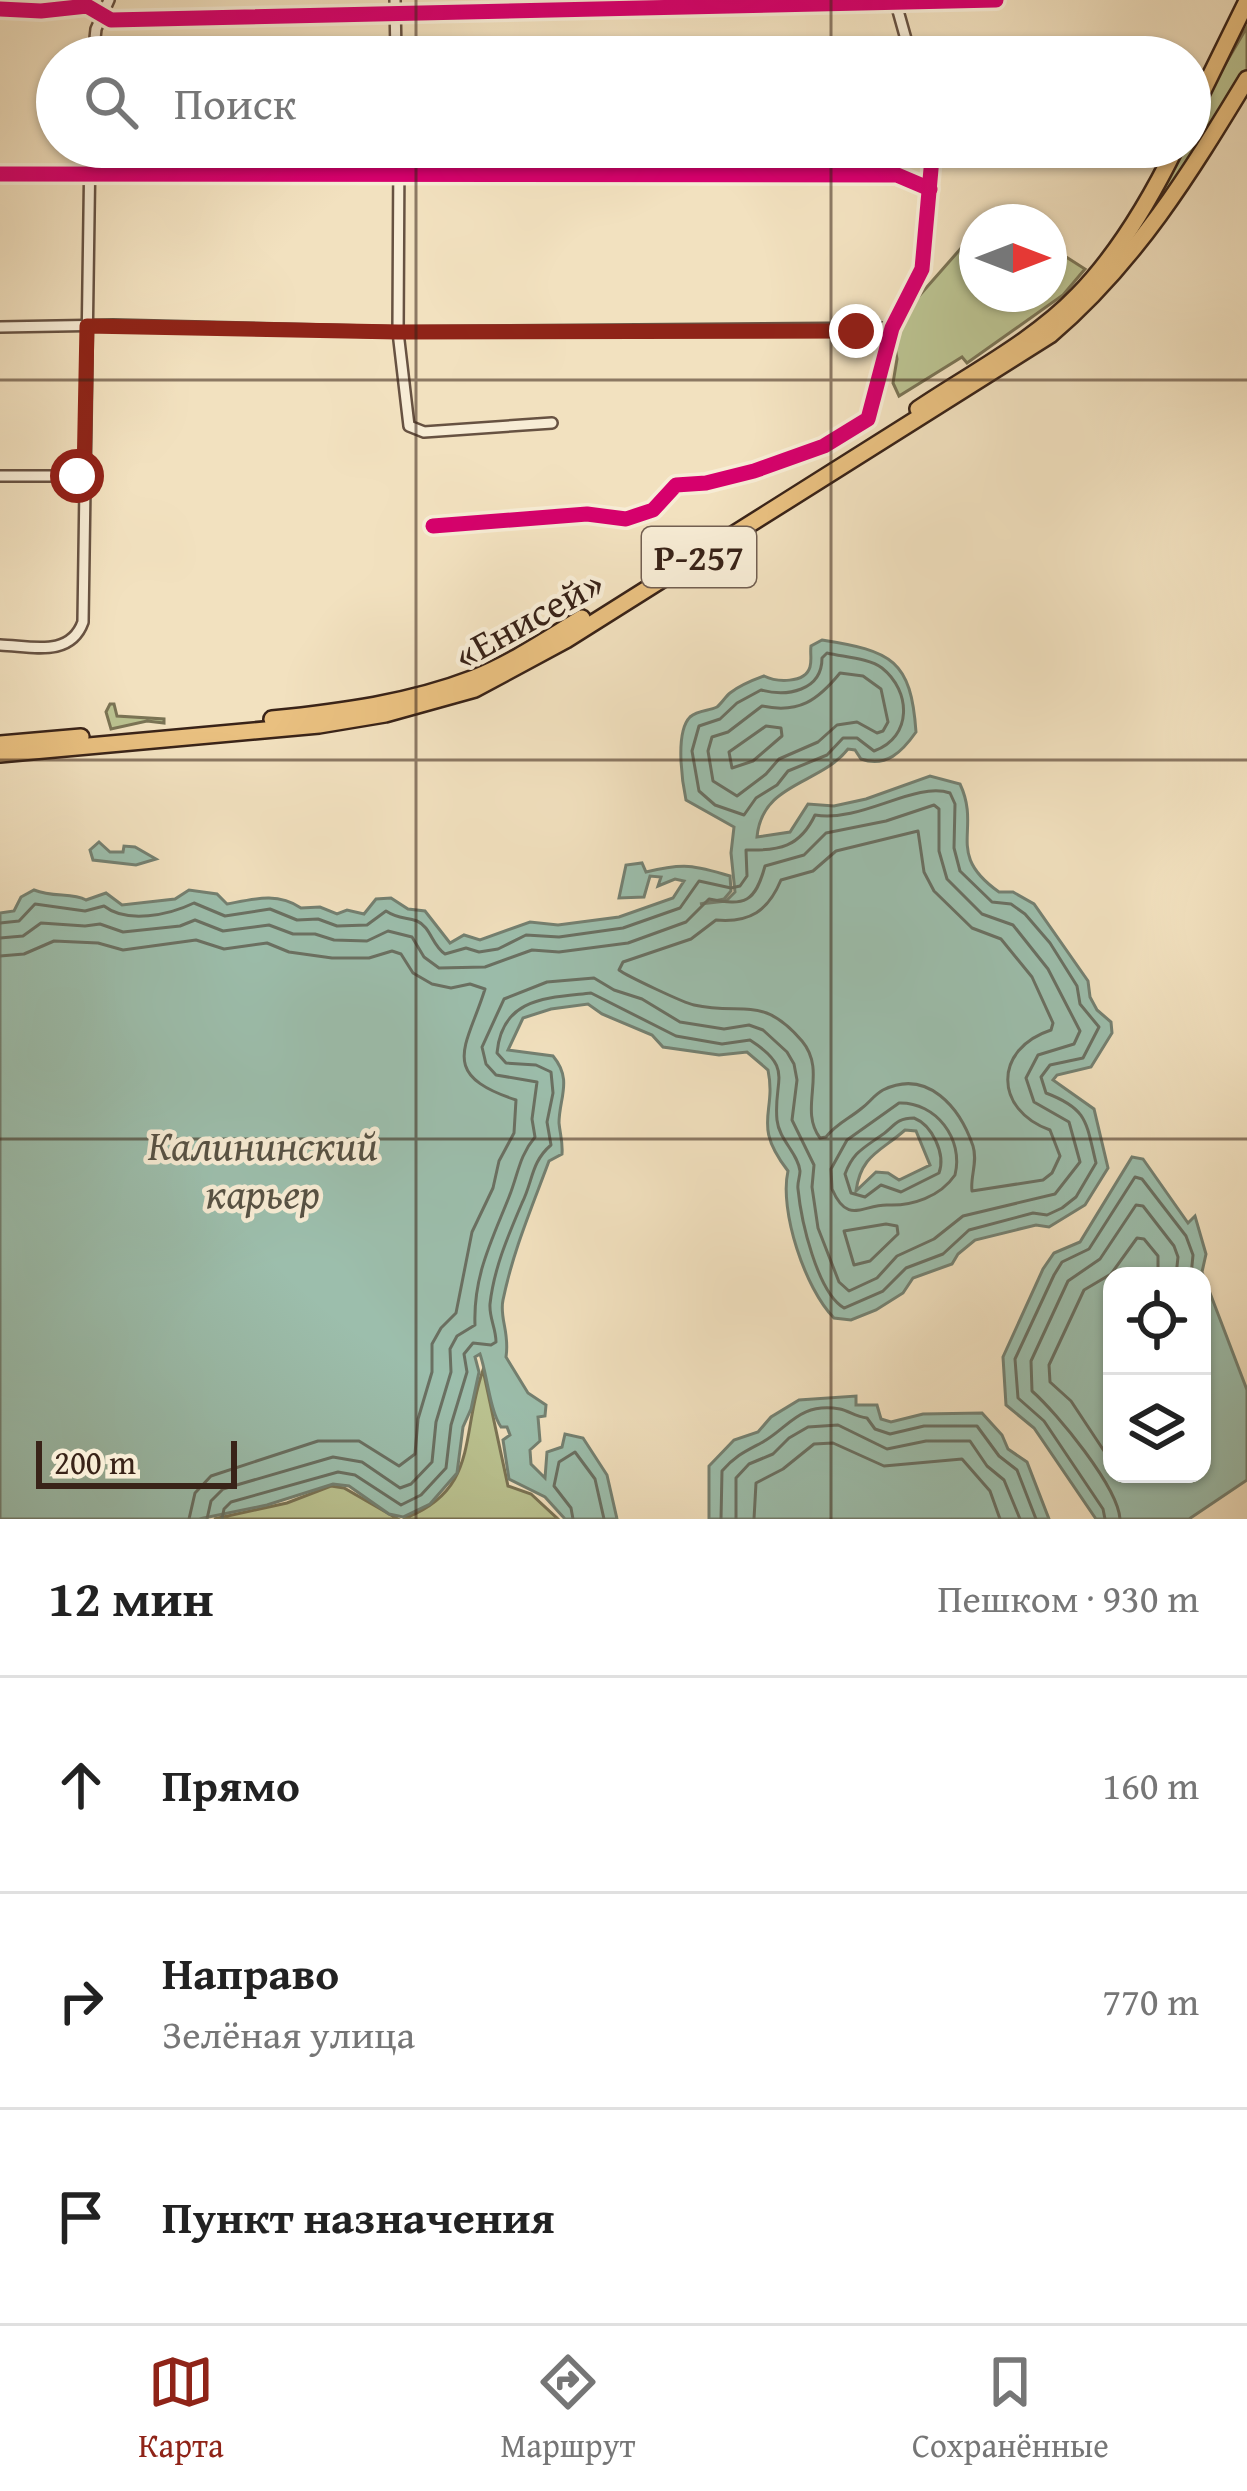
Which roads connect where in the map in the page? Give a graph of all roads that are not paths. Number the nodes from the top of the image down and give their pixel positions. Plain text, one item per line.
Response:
1 (109, 0) edge
2 (395, 0) edge
3 (996, 0) edge
4 (1247, 2) edge
5 (896, 3) edge
6 (0, 9) edge
7 (101, 13) junction
8 (395, 14) junction
9 (97, 36) edge
10 (396, 36) edge
11 (905, 36) edge
12 (1211, 75) edge
13 (1247, 79) edge
14 (1211, 139) edge
15 (90, 168) edge
16 (400, 168) edge
17 (932, 168) edge
18 (1165, 168) edge
19 (1194, 168) edge
20 (90, 173) junction
21 (400, 173) junction
22 (0, 174) edge
23 (930, 189) junction
24 (87, 326) junction
25 (0, 327) edge
26 (892, 328) junction
27 (398, 332) junction
28 (552, 423) dead end
29 (0, 476) edge
30 (84, 476) junction
31 (433, 526) dead end
32 (0, 644) edge
33 (0, 744) edge
34 (0, 754) edge

1 - 7 street
2 - 8 street
3 - 5 street
4 - 12 highway
5 - 8 street
5 - 11 street
6 - 7 street
7 - 8 street
7 - 9 street
8 - 10 street
13 - 14 highway, «Енисей» / Р-257
15 - 20 street
16 - 21 street
17 - 23 street
18 - 33 highway, «Енисей» / Р-257
19 - 34 highway, «Енисей» / Р-257
20 - 21 street
20 - 22 street
20 - 24 street
21 - 23 street
21 - 27 street
23 - 26 street
24 - 25 street
24 - 27 street
24 - 30 street
26 - 27 street
26 - 31 street
27 - 28 street
29 - 30 street
30 - 32 street

